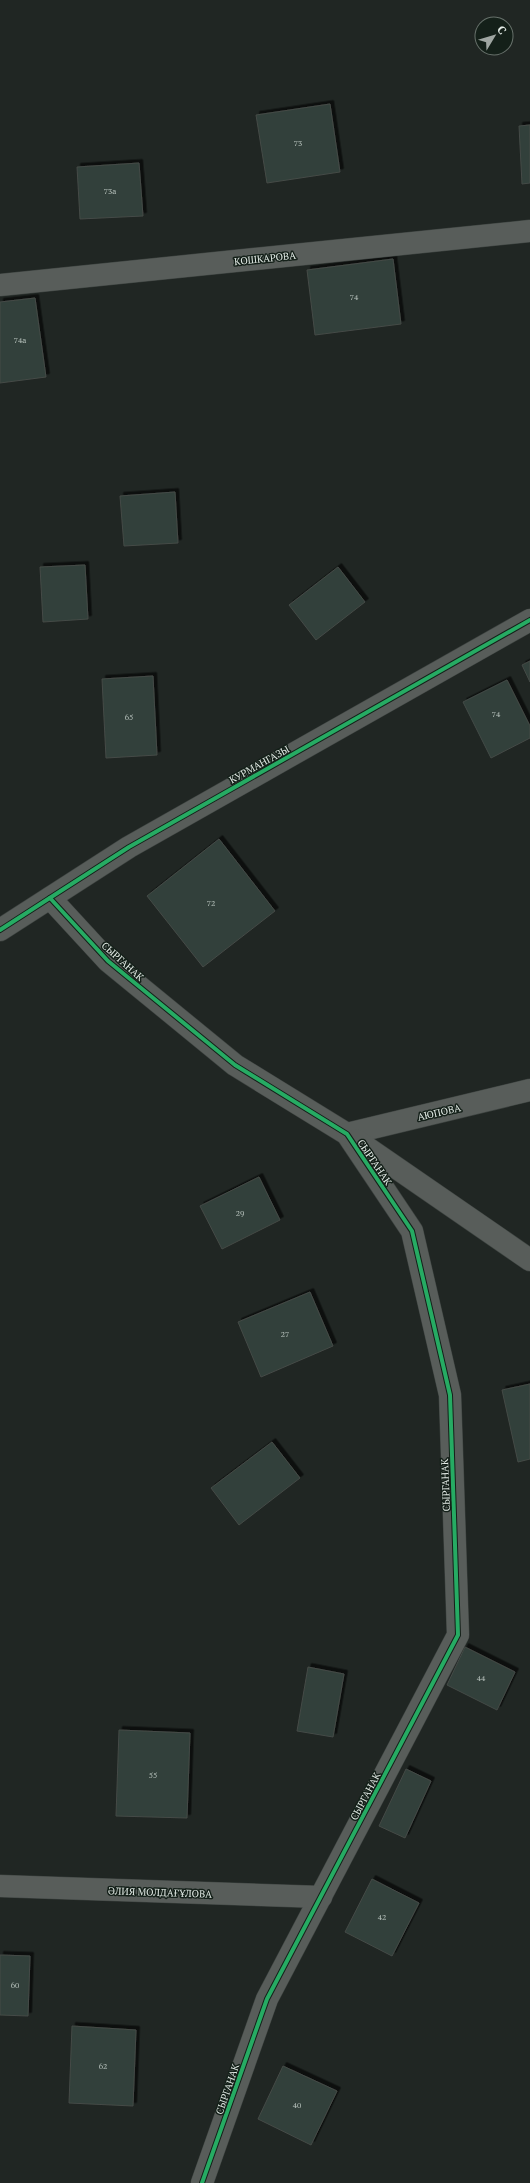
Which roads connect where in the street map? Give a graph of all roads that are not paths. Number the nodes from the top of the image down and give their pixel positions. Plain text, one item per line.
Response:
1 (530, 231) edge
2 (0, 285) edge
3 (530, 620) edge
4 (50, 898) junction
5 (0, 930) edge
6 (530, 1090) edge
7 (347, 1134) junction
8 (530, 1260) edge
9 (0, 1886) edge
10 (321, 1897) junction
11 (202, 2183) edge

1 - 2 street, КОШКАРОВА
3 - 4 street, КУРМАНГАЗЫ
4 - 5 street, КУРМАНГАЗЫ
4 - 7 street, СЫРГАНАК
6 - 7 street, АЮПОВА
7 - 8 street
7 - 10 street, СЫРГАНАК
9 - 10 street, ӘЛИЯ МОЛДАҒҰЛОВА
10 - 11 street, СЫРГАНАК

